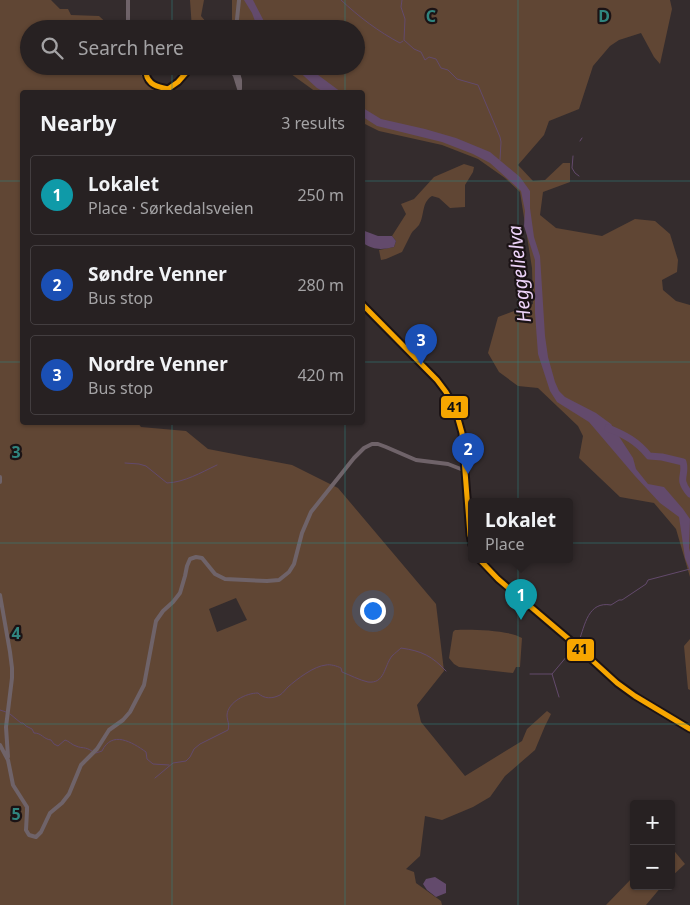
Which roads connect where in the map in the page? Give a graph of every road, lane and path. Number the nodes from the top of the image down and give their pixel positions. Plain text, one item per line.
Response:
1 (128, 0) edge
2 (239, 0) edge
3 (128, 20) edge
4 (237, 20) edge
5 (144, 75) edge
6 (184, 75) edge
7 (234, 75) edge
8 (239, 75) edge
9 (146, 78) joint
10 (168, 90) edge
11 (168, 90) edge
12 (239, 90) edge
13 (240, 90) edge
14 (365, 306) edge
15 (466, 471) junction
16 (0, 477) edge
17 (0, 482) edge
18 (468, 503) edge
19 (482, 563) edge
20 (0, 595) edge
21 (690, 729) edge
22 (0, 746) edge
23 (8, 760) junction

1 - 3 street
2 - 4 street
5 - 9 street
6 - 11 street
7 - 12 street
8 - 13 street
9 - 10 street
14 - 15 street
15 - 18 street
15 - 23 street
16 - 17 street
19 - 21 street
20 - 23 street
22 - 23 street

